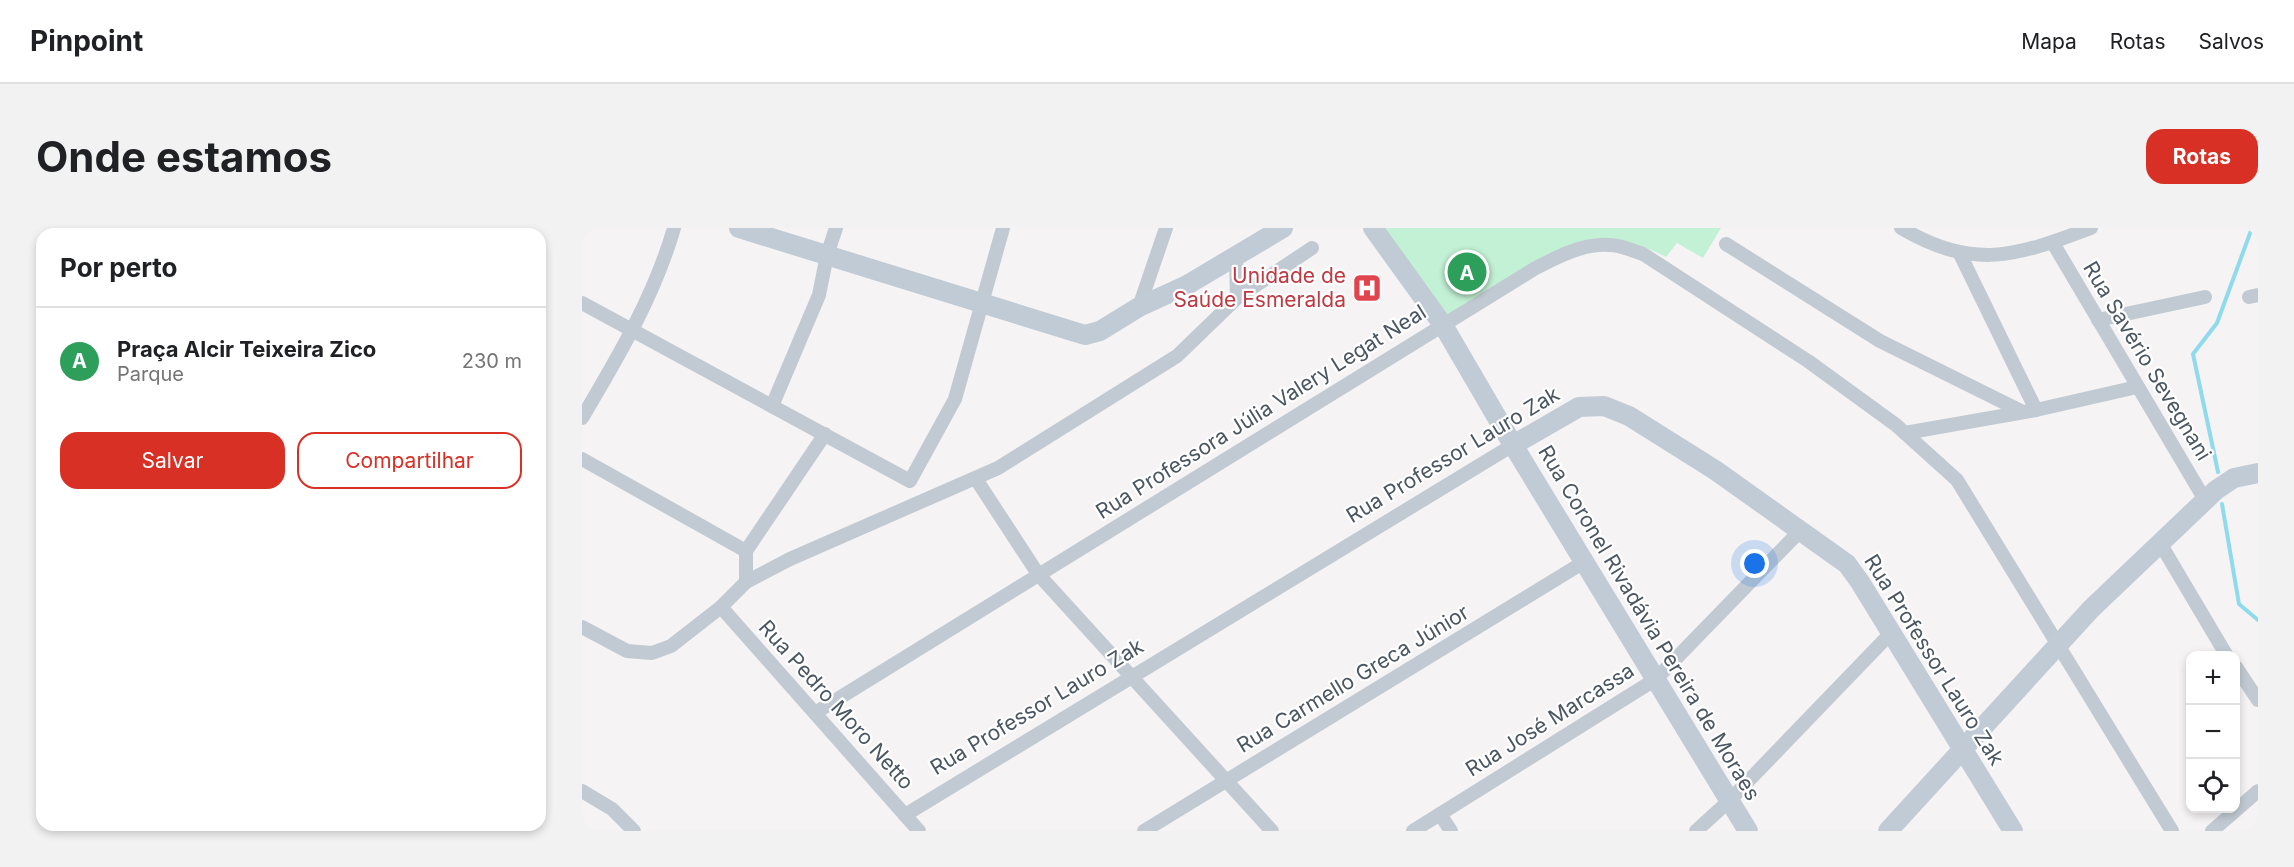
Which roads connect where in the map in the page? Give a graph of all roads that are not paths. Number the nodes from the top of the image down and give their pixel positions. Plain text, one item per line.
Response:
1 (674, 228) edge
2 (738, 228) edge
3 (836, 228) edge
4 (1003, 228) edge
5 (1166, 228) edge
6 (1283, 228) edge
7 (1373, 228) edge
8 (1901, 228) edge
9 (2091, 228) edge
10 (2052, 243) junction
11 (1726, 244) dead end
12 (1312, 248) dead end
13 (1960, 254) junction
14 (826, 255) junction
15 (1236, 261) junction
16 (2205, 297) dead end
17 (1237, 298) junction
18 (582, 303) edge
19 (981, 304) junction
20 (1139, 307) junction
21 (2098, 320) junction
22 (1443, 325) junction
23 (633, 331) junction
24 (2137, 387) junction
25 (772, 406) junction
26 (2029, 411) junction
27 (582, 418) edge
28 (1905, 433) junction
29 (825, 434) junction
30 (1512, 445) junction
31 (582, 459) edge
32 (2258, 473) edge
33 (976, 479) junction
34 (2205, 500) junction
35 (1801, 530) junction
36 (2160, 543) junction
37 (746, 551) junction
38 (1584, 562) junction
39 (1038, 574) junction
40 (746, 582) junction
41 (721, 607) junction
42 (582, 627) edge
43 (1890, 633) junction
44 (2058, 644) junction
45 (2224, 651) edge
46 (2240, 674) edge
47 (1132, 677) junction
48 (1656, 679) junction
49 (2258, 700) edge
50 (815, 713) junction
51 (1962, 750) junction
52 (1227, 781) junction
53 (2258, 791) edge
54 (582, 792) edge
55 (1730, 800) junction
56 (1440, 814) junction
57 (905, 815) junction
58 (634, 831) edge
59 (919, 831) edge
60 (1144, 831) edge
61 (1272, 831) edge
62 (1413, 831) edge
63 (1451, 831) edge
64 (1696, 831) edge
65 (1748, 831) edge
66 (1888, 831) edge
67 (2013, 831) edge
68 (2172, 831) edge
69 (2212, 831) edge

1 - 23 street
2 - 14 street
3 - 14 street
4 - 19 street
5 - 20 street
6 - 15 street
7 - 22 street, Rua Coronel Rivadávia Pereira de Moraes
8 - 13 street
9 - 10 street
10 - 13 street
10 - 21 street, Rua Savério Sevegnani
11 - 26 street
12 - 17 street
13 - 26 street
14 - 19 street
14 - 25 street
15 - 17 street
15 - 20 street
16 - 21 street
17 - 33 street
18 - 23 street
19 - 20 street
19 - 29 street
21 - 24 street, Rua Savério Sevegnani
22 - 28 street, Rua Professora Júlia Valery Legat Neal
22 - 30 street, Rua Coronel Rivadávia Pereira de Moraes
22 - 39 street, Rua Professora Júlia Valery Legat Neal
23 - 25 street
23 - 27 street
24 - 26 street
24 - 34 street, Rua Savério Sevegnani
25 - 29 street
26 - 28 street
28 - 44 street, Rua Professora Júlia Valery Legat Neal
29 - 37 street
30 - 35 street, Rua Professor Lauro Zak
30 - 38 street, Rua Coronel Rivadávia Pereira de Moraes
30 - 47 street, Rua Professor Lauro Zak
31 - 37 street
32 - 34 street
33 - 39 street
33 - 40 street
34 - 36 street
35 - 43 street, Rua Professor Lauro Zak
35 - 48 street, Rua José Marcassa
36 - 44 street
36 - 45 street
37 - 40 street
38 - 48 street, Rua Coronel Rivadávia Pereira de Moraes
38 - 52 street, Rua Carmello Greca Júnior
39 - 47 street
39 - 50 street, Rua Professora Júlia Valery Legat Neal
40 - 41 street
41 - 42 street
41 - 50 street, Rua Pedro Moro Netto
43 - 51 street, Rua Professor Lauro Zak
43 - 55 street
44 - 51 street
44 - 68 street, Rua Professora Júlia Valery Legat Neal
46 - 49 street
47 - 52 street
47 - 57 street, Rua Professor Lauro Zak
48 - 55 street, Rua Coronel Rivadávia Pereira de Moraes
48 - 56 street, Rua José Marcassa
50 - 57 street, Rua Pedro Moro Netto
51 - 66 street
51 - 67 street, Rua Professor Lauro Zak
52 - 60 street, Rua Carmello Greca Júnior
52 - 61 street
53 - 69 street
54 - 58 street
55 - 64 street
55 - 65 street, Rua Coronel Rivadávia Pereira de Moraes
56 - 62 street, Rua José Marcassa
56 - 63 street
57 - 59 street, Rua Pedro Moro Netto

